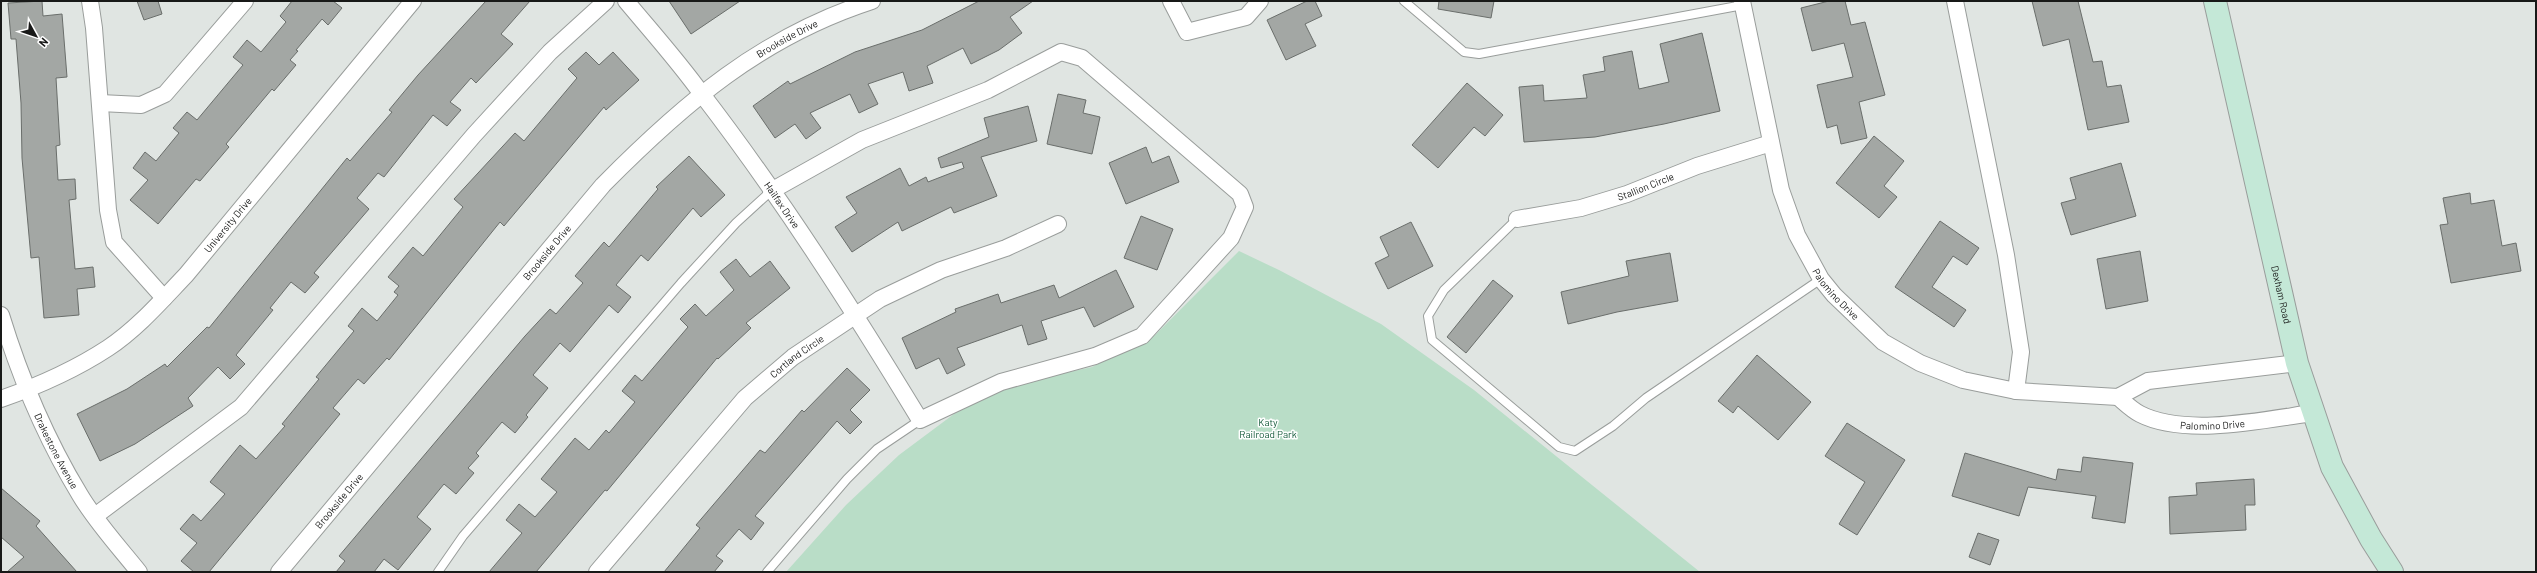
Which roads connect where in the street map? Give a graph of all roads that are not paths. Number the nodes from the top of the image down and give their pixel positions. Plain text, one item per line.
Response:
1 (90, 1) edge
2 (245, 1) edge
3 (413, 1) edge
4 (606, 1) edge
5 (626, 1) edge
6 (872, 1) edge
7 (1170, 1) edge
8 (1260, 1) edge
9 (1404, 1) edge
10 (1955, 1) edge
11 (2215, 1) edge
12 (1743, 3) edge
13 (701, 92) junction
14 (100, 103) junction
15 (1771, 144) junction
16 (771, 191) junction
17 (1517, 219) joint
18 (1058, 224) dead end
19 (1821, 279) junction
20 (164, 298) junction
21 (1, 315) edge
22 (855, 315) junction
23 (2297, 363) junction
24 (28, 389) junction
25 (2016, 391) junction
26 (2118, 397) junction
27 (1, 398) edge
28 (2312, 413) junction
29 (920, 420) junction
30 (95, 516) junction
31 (139, 572) edge
32 (279, 572) edge
33 (438, 572) edge
34 (597, 572) edge
35 (767, 572) edge
36 (2392, 572) edge

1 - 14 street
2 - 14 street
3 - 20 street, University Drive
4 - 30 street
5 - 13 street, Hailfax Drive
6 - 13 street, Brookside Drive
7 - 8 street
9 - 12 lane
10 - 25 street
11 - 23 street, Dexham Road
12 - 15 street, Palomino Drive
13 - 16 street, Hailfax Drive
13 - 32 street, Brookside Drive
14 - 20 street
15 - 17 street, Stallion Circle
15 - 19 street, Palomino Drive
16 - 22 street, Hailfax Drive
16 - 29 street
16 - 33 lane
17 - 19 lane
18 - 22 street, Cortland Circle
19 - 25 street, Palomino Drive
20 - 24 street, University Drive
21 - 24 street, Drakestone Avenue
22 - 29 street, Hailfax Drive
22 - 34 street, Cortland Circle
23 - 26 street
23 - 28 street, Dexham Road
24 - 27 street, University Drive
24 - 30 street, Drakestone Avenue
25 - 26 street, Palomino Drive
26 - 28 street, Palomino Drive
28 - 36 street, Dexham Road
29 - 35 lane
30 - 31 street, Drakestone Avenue

